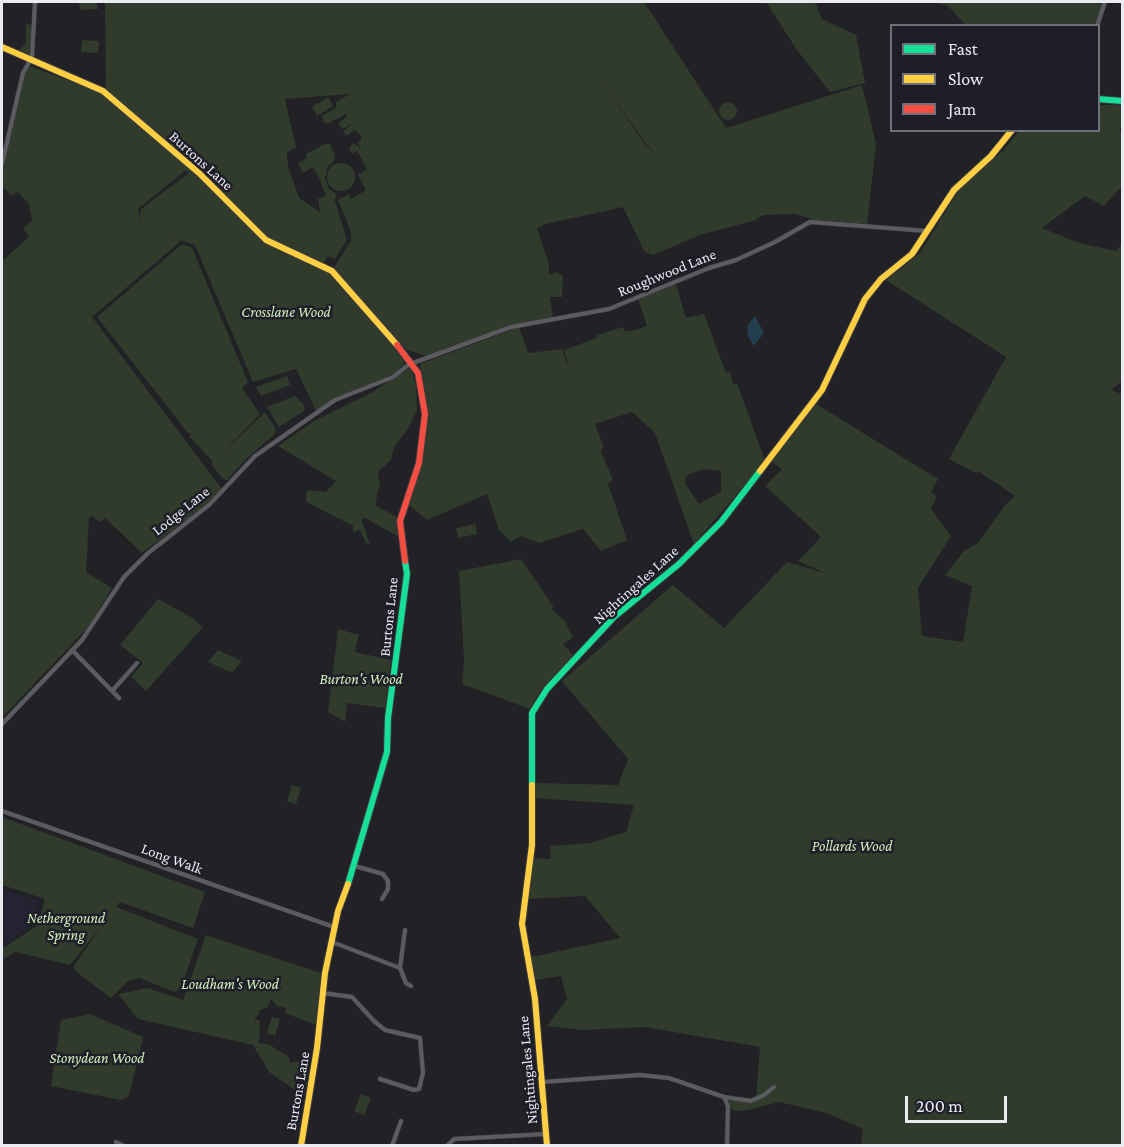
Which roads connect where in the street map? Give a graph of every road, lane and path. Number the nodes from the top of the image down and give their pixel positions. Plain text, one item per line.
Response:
1 (35, 2) edge
2 (1105, 2) edge
3 (1098, 24) edge
4 (2, 48) edge
5 (31, 62) junction
6 (1100, 99) edge
7 (1122, 101) edge
8 (1010, 132) edge
9 (2, 164) edge
10 (927, 231) junction
11 (413, 362) junction
12 (72, 650) junction
13 (137, 663) dead end
14 (112, 691) junction
15 (119, 699) dead end
16 (2, 724) edge
17 (2, 811) edge
18 (355, 866) junction
19 (382, 899) dead end
20 (335, 928) junction
21 (405, 930) dead end
22 (332, 942) junction
23 (400, 968) junction
24 (411, 986) dead end
25 (323, 993) junction
26 (380, 1078) dead end
27 (542, 1082) junction
28 (774, 1087) dead end
29 (724, 1097) junction
30 (401, 1121) dead end
31 (546, 1134) junction
32 (116, 1142) dead end
33 (124, 1146) edge
34 (301, 1146) edge
35 (392, 1146) edge
36 (447, 1146) edge
37 (547, 1146) edge
38 (727, 1146) edge

1 - 5 street
2 - 3 street
4 - 5 street, Burtons Lane
5 - 9 street
5 - 11 street, Burtons Lane
6 - 7 street
8 - 10 street, Nightingales Lane
10 - 11 street, Roughwood Lane
10 - 27 street, Nightingales Lane
11 - 12 street, Lodge Lane
11 - 18 street, Burtons Lane
12 - 14 street
12 - 16 street, Lodge Lane
13 - 14 street
14 - 15 street
17 - 20 street, Long Walk
18 - 19 street
18 - 20 street, Burtons Lane
20 - 22 street, Burtons Lane
21 - 23 street
22 - 23 street
22 - 25 street, Burtons Lane
23 - 24 street
25 - 26 street
25 - 34 street, Burtons Lane
27 - 29 street
27 - 31 street, Nightingales Lane
28 - 29 street
29 - 38 street
30 - 35 street
31 - 36 street
31 - 37 street, Nightingales Lane
32 - 33 street

